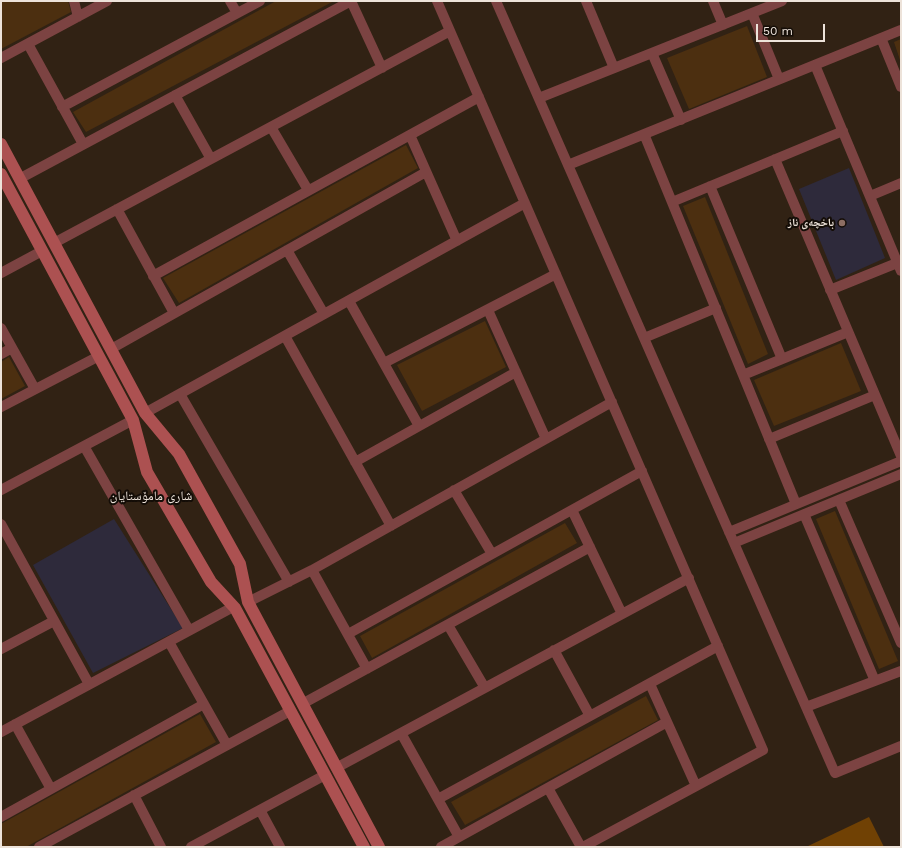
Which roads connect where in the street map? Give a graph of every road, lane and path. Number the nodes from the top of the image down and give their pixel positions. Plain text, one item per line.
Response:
1 (74, 1) edge
2 (108, 1) edge
3 (230, 1) edge
4 (260, 1) edge
5 (351, 1) edge
6 (437, 1) edge
7 (496, 1) edge
8 (713, 1) edge
9 (782, 1) edge
10 (588, 2) edge
11 (237, 13) junction
12 (752, 13) junction
13 (78, 17) junction
14 (723, 25) junction
15 (901, 30) edge
16 (450, 31) junction
17 (881, 38) junction
18 (28, 44) junction
19 (652, 53) junction
20 (1, 58) edge
21 (815, 65) junction
22 (382, 68) junction
23 (614, 68) junction
24 (779, 80) junction
25 (901, 87) edge
26 (175, 95) junction
27 (479, 97) junction
28 (539, 98) junction
29 (62, 107) junction
30 (681, 120) junction
31 (271, 127) junction
32 (843, 131) junction
33 (644, 134) junction
34 (410, 135) junction
35 (1, 144) edge
36 (82, 144) junction
37 (211, 159) junction
38 (775, 159) junction
39 (568, 165) junction
40 (426, 172) junction
41 (1, 174) edge
42 (19, 178) junction
43 (901, 183) edge
44 (710, 186) junction
45 (4, 188) edge
46 (308, 190) junction
47 (870, 196) junction
48 (672, 202) junction
49 (525, 203) junction
50 (117, 209) junction
51 (457, 241) junction
52 (54, 243) junction
53 (286, 250) junction
54 (42, 251) junction
55 (899, 267) edge
56 (1, 273) edge
57 (556, 274) junction
58 (154, 276) junction
59 (830, 290) junction
60 (349, 301) junction
61 (716, 308) junction
62 (488, 310) junction
63 (174, 314) junction
64 (324, 314) junction
65 (1, 328) edge
66 (848, 332) junction
67 (285, 336) junction
68 (644, 338) junction
69 (12, 348) junction
70 (111, 350) junction
71 (1, 354) edge
72 (99, 356) junction
73 (782, 359) junction
74 (384, 363) junction
75 (516, 372) junction
76 (743, 375) junction
77 (131, 387) junction
78 (35, 389) junction
79 (119, 393) junction
80 (180, 394) junction
81 (875, 395) junction
82 (612, 402) junction
83 (1, 407) edge
84 (145, 413) junction
85 (133, 420) junction
86 (419, 426) junction
87 (546, 439) junction
88 (769, 439) junction
89 (84, 446) junction
90 (901, 456) edge
91 (901, 461) edge
92 (355, 462) junction
93 (642, 471) junction
94 (901, 474) edge
95 (863, 476) junction
96 (868, 488) junction
97 (1, 490) edge
98 (454, 490) junction
99 (839, 500) junction
100 (796, 504) junction
101 (785, 509) junction
102 (572, 510) junction
103 (804, 514) junction
104 (790, 520) junction
105 (1, 524) edge
106 (391, 526) junction
107 (729, 532) junction
108 (734, 543) junction
109 (590, 547) junction
110 (492, 554) junction
111 (312, 570) junction
112 (688, 578) junction
113 (289, 582) junction
114 (248, 602) junction
115 (233, 607) junction
116 (622, 614) junction
117 (54, 621) junction
118 (448, 625) junction
119 (189, 630) junction
120 (348, 634) junction
121 (169, 642) junction
122 (901, 643) edge
123 (718, 646) junction
124 (1, 649) edge
125 (554, 650) junction
126 (367, 669) junction
127 (901, 671) edge
128 (875, 681) junction
129 (90, 684) junction
130 (650, 684) junction
131 (485, 688) junction
132 (204, 704) junction
133 (302, 704) junction
134 (806, 707) junction
135 (290, 711) junction
136 (590, 716) junction
137 (667, 722) junction
138 (16, 724) junction
139 (1, 732) edge
140 (401, 733) junction
141 (320, 737) junction
142 (308, 744) junction
143 (227, 745) junction
144 (901, 746) edge
145 (336, 768) junction
146 (325, 775) junction
147 (696, 786) junction
148 (548, 788) junction
149 (51, 789) junction
150 (134, 795) junction
151 (438, 799) junction
152 (260, 810) junction
153 (1, 817) edge
154 (460, 837) junction
155 (39, 847) edge
156 (161, 847) edge
157 (191, 847) edge
158 (280, 847) edge
159 (364, 847) edge
160 (379, 847) edge
161 (441, 847) edge
162 (582, 847) edge

1 - 13 street
2 - 13 street
3 - 11 street
4 - 11 street
5 - 22 street
5 - 26 street
6 - 16 street
7 - 28 street
8 - 14 street
9 - 12 street
10 - 23 street
11 - 29 street
12 - 14 street
12 - 24 street
13 - 18 street
14 - 19 street
15 - 17 street
16 - 22 street
16 - 27 street
17 - 21 street
17 - 25 street
18 - 20 street
18 - 29 street
19 - 23 street
19 - 30 street
21 - 24 street
21 - 32 street
22 - 31 street
23 - 28 street
24 - 30 street
26 - 36 street
26 - 37 street
27 - 34 street
27 - 49 street
28 - 39 street
29 - 36 street
30 - 33 street
31 - 37 street
31 - 46 street
32 - 38 street
32 - 47 street
33 - 39 street
33 - 48 street
34 - 40 street
34 - 46 street
35 - 42 street
36 - 42 street
37 - 50 street
38 - 44 street
38 - 59 street
39 - 68 street
40 - 51 street
40 - 53 street
41 - 45 street
42 - 52 street
43 - 47 street
44 - 48 street
44 - 73 street
45 - 54 street
46 - 58 street
47 - 55 street
48 - 61 street
49 - 51 street
49 - 57 street
50 - 52 street
50 - 58 street
51 - 60 street
52 - 70 street
53 - 63 street
53 - 64 street
54 - 56 street
54 - 72 street
55 - 59 street
57 - 62 street
57 - 82 street
58 - 63 street
59 - 66 street
60 - 64 street
60 - 74 street
61 - 68 street
61 - 76 street
62 - 74 street
62 - 75 street
63 - 70 street
64 - 67 street
65 - 69 street
66 - 73 street
66 - 81 street
67 - 80 street
67 - 92 street
68 - 107 street
69 - 71 street
69 - 78 street
70 - 77 street
72 - 78 street
72 - 79 street
73 - 76 street
74 - 86 street
75 - 86 street
75 - 87 street
76 - 88 street
77 - 79 street
77 - 84 street
78 - 83 street
79 - 85 street
80 - 84 street
80 - 113 street
81 - 88 street
81 - 90 street
82 - 87 street
82 - 93 street
84 - 114 street
85 - 89 street
85 - 115 street
86 - 92 street
87 - 98 street
88 - 100 street
89 - 97 street
89 - 119 street
91 - 95 street
92 - 106 street
93 - 102 street
93 - 112 street
94 - 96 street
95 - 96 street
95 - 100 street
96 - 99 street
98 - 106 street
98 - 110 street
99 - 103 street
99 - 122 street
100 - 101 street
101 - 104 street
101 - 107 street
102 - 109 street
102 - 110 street
103 - 104 street
103 - 128 street
104 - 108 street
105 - 117 street
106 - 111 street
107 - 108 street
108 - 134 street
109 - 116 street
109 - 118 street
110 - 120 street
111 - 113 street
111 - 120 street
112 - 116 street
112 - 123 street
113 - 114 street
114 - 133 street
115 - 119 street
115 - 135 street
116 - 125 street
117 - 124 street
117 - 129 street
118 - 126 street
118 - 131 street
119 - 121 street
120 - 126 street
121 - 129 street
121 - 132 street
123 - 130 street
123 - 147 street
125 - 131 street
125 - 136 street
126 - 133 street
127 - 128 street
128 - 134 street
129 - 138 street
130 - 136 street
130 - 137 street
131 - 140 street
132 - 143 street
132 - 149 street
133 - 141 street
134 - 144 street
135 - 142 street
135 - 143 street
136 - 151 street
137 - 147 street
137 - 148 street
138 - 139 street
138 - 149 street
140 - 145 street
140 - 151 street
141 - 142 street
141 - 145 street
142 - 146 street
143 - 150 street
145 - 160 street
146 - 152 street
146 - 159 street
147 - 162 street
148 - 154 street
148 - 162 street
149 - 153 street
150 - 155 street
150 - 156 street
151 - 154 street
152 - 157 street
152 - 158 street
154 - 161 street

